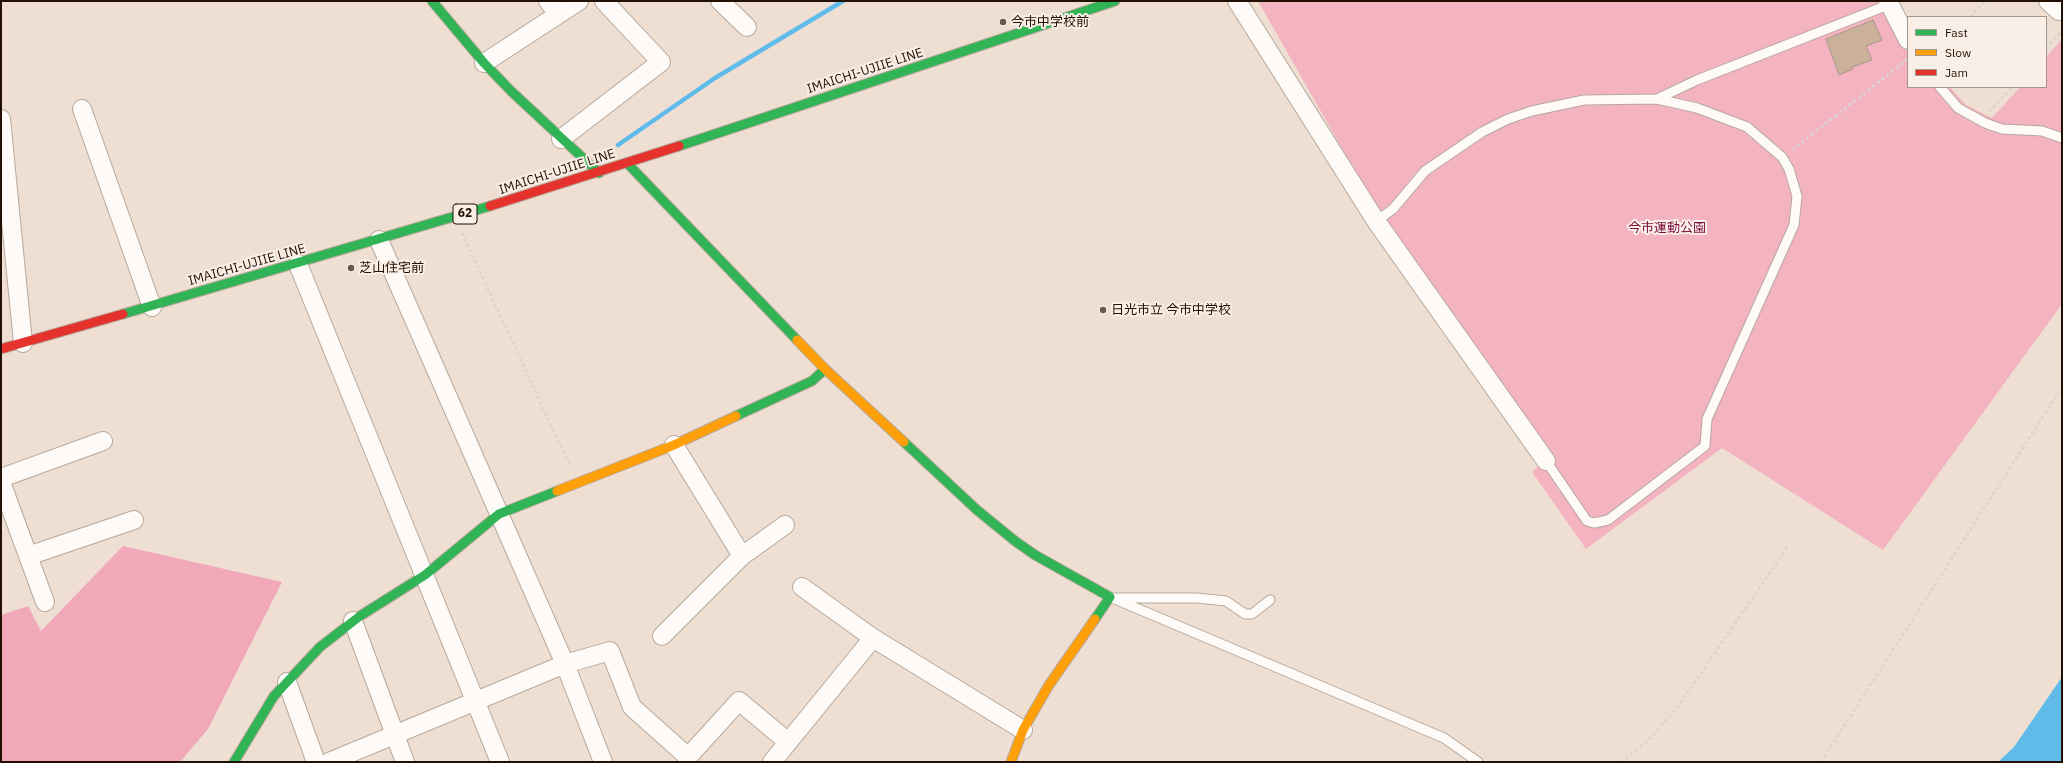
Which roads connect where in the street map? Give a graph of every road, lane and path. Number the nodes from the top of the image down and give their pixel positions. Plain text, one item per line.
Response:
1 (432, 1) edge
2 (579, 1) edge
3 (604, 1) edge
4 (720, 1) edge
5 (1115, 1) edge
6 (1237, 1) edge
7 (1985, 1) edge
8 (1892, 2) edge
9 (553, 8) edge
10 (1971, 16) edge
11 (747, 27) dead end
12 (2062, 31) edge
13 (1907, 38) edge
14 (2047, 48) edge
15 (1907, 60) edge
16 (484, 63) junction
17 (1941, 88) edge
18 (2011, 88) edge
19 (1657, 99) junction
20 (82, 109) dead end
21 (1986, 111) dead end
22 (1, 119) edge
23 (2062, 138) edge
24 (561, 139) junction
25 (1782, 157) junction
26 (627, 163) junction
27 (599, 173) junction
28 (455, 217) junction
29 (1376, 222) junction
30 (380, 240) junction
31 (298, 264) junction
32 (152, 307) junction
33 (23, 343) junction
34 (1, 349) edge
35 (825, 369) junction
36 (2062, 387) edge
37 (103, 441) dead end
38 (674, 445) junction
39 (1546, 462) joint
40 (1, 478) edge
41 (1, 482) edge
42 (578, 483) junction
43 (499, 514) junction
44 (134, 520) dead end
45 (785, 525) dead end
46 (1789, 545) dead end
47 (28, 556) junction
48 (742, 556) junction
49 (425, 575) junction
50 (802, 586) dead end
51 (1110, 597) junction
52 (1270, 600) dead end
53 (45, 602) dead end
54 (353, 621) junction
55 (662, 636) dead end
56 (873, 638) junction
57 (564, 664) junction
58 (287, 682) junction
59 (476, 701) junction
60 (1023, 730) junction
61 (395, 734) junction
62 (788, 742) junction
63 (234, 762) edge
64 (316, 762) edge
65 (328, 762) edge
66 (406, 762) edge
67 (500, 762) edge
68 (603, 762) edge
69 (772, 762) edge
70 (1011, 762) edge
71 (1478, 762) edge
72 (1620, 762) edge
73 (1821, 762) edge

1 - 16 street
2 - 9 street
3 - 24 street
4 - 11 street
5 - 26 street, IMAICHI-UJIIE LINE / 62
6 - 29 street
7 - 10 path
8 - 13 street
8 - 19 lane
9 - 16 street
12 - 14 path
15 - 25 path
16 - 24 street
17 - 23 lane
18 - 21 path
19 - 25 lane
19 - 29 lane
20 - 32 street
22 - 33 street
24 - 27 street
25 - 39 lane
26 - 27 street, IMAICHI-UJIIE LINE / 62
26 - 35 street
27 - 28 street, IMAICHI-UJIIE LINE / 62
28 - 30 street, IMAICHI-UJIIE LINE / 62
28 - 42 path
29 - 39 street
30 - 31 street, IMAICHI-UJIIE LINE / 62
30 - 43 street
31 - 32 street, IMAICHI-UJIIE LINE / 62
31 - 49 street
32 - 33 street, IMAICHI-UJIIE LINE / 62
33 - 34 street, IMAICHI-UJIIE LINE / 62
35 - 38 street
35 - 51 street
36 - 73 path
37 - 40 street
38 - 42 street
38 - 48 street
41 - 47 street
42 - 43 street
43 - 49 street
43 - 57 street
44 - 47 street
45 - 48 street
46 - 72 path
47 - 53 street
48 - 55 street
49 - 54 street
49 - 59 street
50 - 56 street
51 - 52 lane
51 - 60 street
51 - 71 lane
54 - 58 street
54 - 61 street
56 - 60 street
56 - 62 street
57 - 59 street
57 - 62 street
57 - 68 street
58 - 63 street
58 - 64 street
59 - 61 street
59 - 67 street
60 - 70 street
61 - 65 street
61 - 66 street
62 - 69 street

